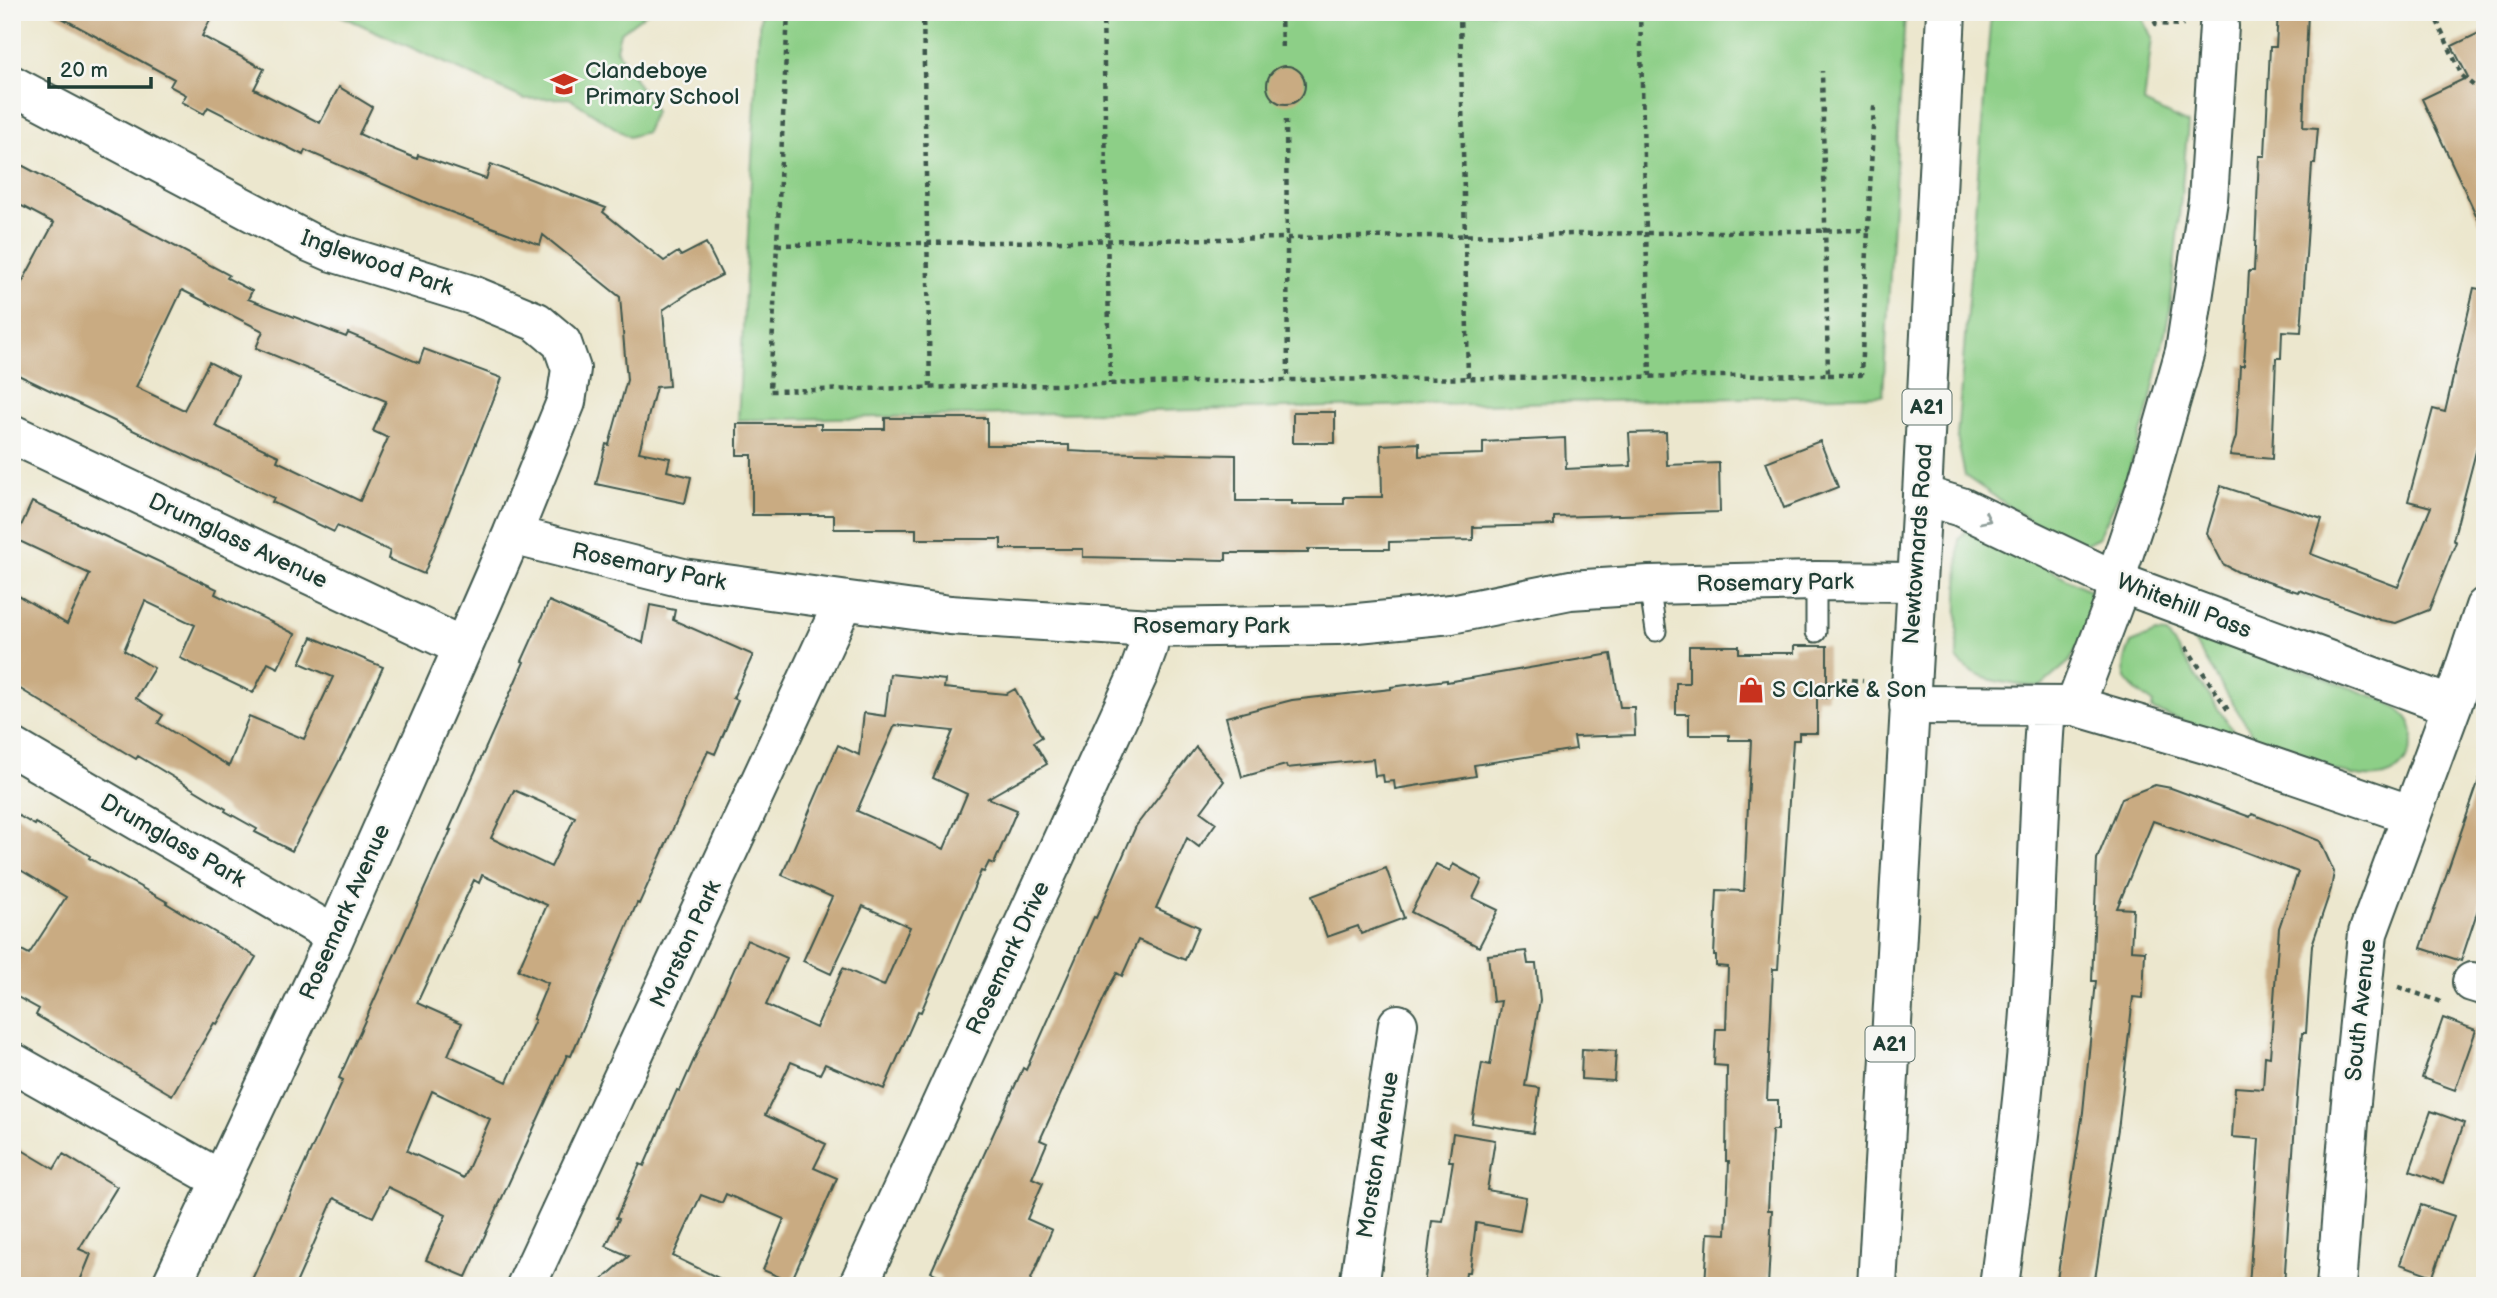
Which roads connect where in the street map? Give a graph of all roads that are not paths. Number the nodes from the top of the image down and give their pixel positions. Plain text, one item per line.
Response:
1 (1946, 12) edge
2 (2220, 26) dead end
3 (12, 85) edge
4 (12, 434) edge
5 (1922, 495) junction
6 (512, 535) junction
7 (1816, 581) junction
8 (1916, 582) junction
9 (2118, 582) junction
10 (1649, 585) junction
11 (844, 601) junction
12 (2485, 607) edge
13 (1150, 628) junction
14 (1656, 631) dead end
15 (1816, 632) dead end
16 (463, 648) junction
17 (1909, 705) junction
18 (2060, 706) junction
19 (2452, 706) junction
20 (12, 747) edge
21 (2412, 816) junction
22 (334, 934) junction
23 (1398, 1024) dead end
24 (12, 1062) edge
25 (221, 1180) junction
26 (171, 1286) edge
27 (526, 1286) edge
28 (858, 1286) edge
29 (1359, 1286) edge
30 (1877, 1286) edge
31 (1999, 1286) edge
32 (2336, 1286) edge

1 - 5 street, Newtownards Road / A21
2 - 9 street
3 - 6 street, Inglewood Park
4 - 16 street, Drumglass Avenue
5 - 8 street, Newtownards Road / A21
5 -> 9 street, Whitehill Pass
6 - 11 street, Rosemary Park
6 - 16 street, Rosemark Avenue
7 - 8 street, Rosemary Park
7 - 10 street, Rosemary Park
7 - 15 lane
8 - 17 street, Newtownards Road / A21
9 - 18 street
9 - 19 street, Whitehill Pass
10 - 13 street, Rosemary Park
10 - 14 lane
11 - 13 street, Rosemary Park
11 - 27 street, Morston Park
12 - 19 street, South Avenue
13 - 28 street, Rosemark Drive
16 - 22 street, Rosemark Avenue
17 - 18 street
17 - 30 street, Newtownards Road / A21
18 - 21 street
18 - 31 street
19 - 21 street, South Avenue
20 - 22 street, Drumglass Park
21 - 32 street, South Avenue
22 - 25 street, Rosemark Avenue
23 - 29 street, Morston Avenue
24 - 25 street
25 - 26 street, Rosemark Avenue

